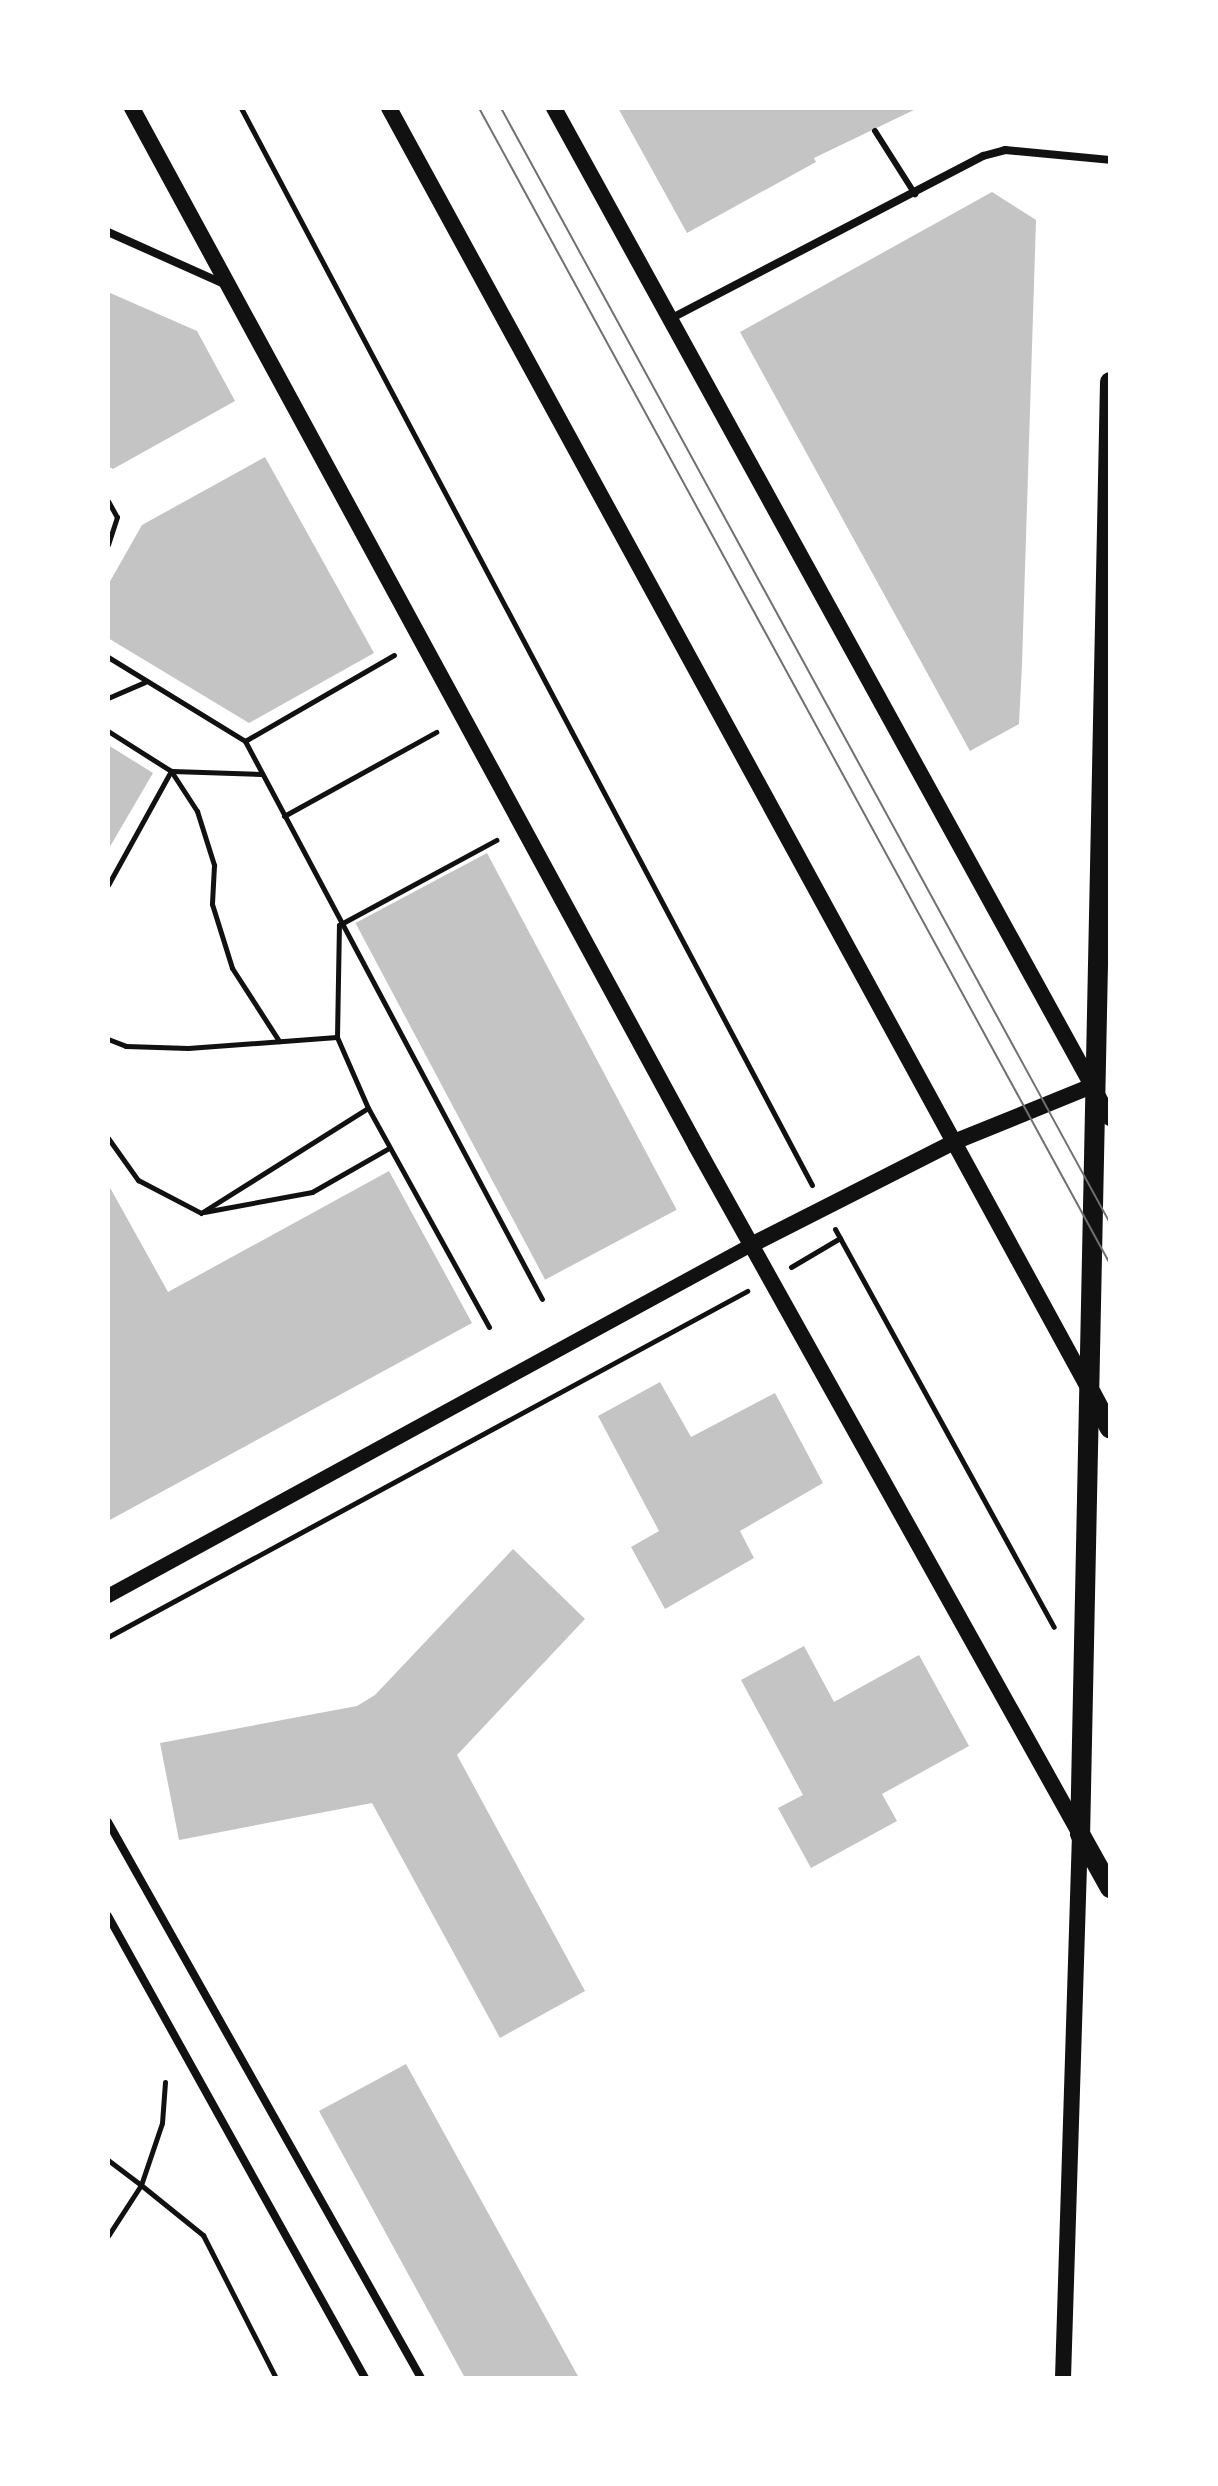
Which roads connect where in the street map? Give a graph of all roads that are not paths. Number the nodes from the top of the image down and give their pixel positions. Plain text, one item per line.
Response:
1 (132, 108) edge
2 (389, 108) edge
3 (554, 108) edge
4 (875, 131) dead end
5 (1110, 160) edge
6 (915, 194) junction
7 (108, 232) edge
8 (231, 287) junction
9 (670, 319) junction
10 (1110, 382) edge
11 (1106, 705) edge
12 (1092, 1086) junction
13 (1110, 1118) edge
14 (954, 1142) junction
15 (751, 1245) junction
16 (1089, 1389) junction
17 (1110, 1428) edge
18 (108, 1596) edge
19 (108, 1822) edge
20 (1080, 1834) junction
21 (1110, 1888) edge
22 (108, 1916) edge
23 (365, 2378) edge
24 (421, 2378) edge
25 (1063, 2378) edge

1 - 8 main road
2 - 14 main road
3 - 9 main road
4 - 6 lane
5 - 6 street
6 - 9 street
7 - 8 street
8 - 15 main road
9 - 12 main road
10 - 11 main road
11 - 12 main road
12 - 13 main road
12 - 14 main road
12 - 16 main road
14 - 15 main road
14 - 16 main road
15 - 18 street
15 - 20 main road
16 - 17 main road
16 - 20 main road
19 - 24 street
20 - 21 main road
20 - 25 main road
22 - 23 street

